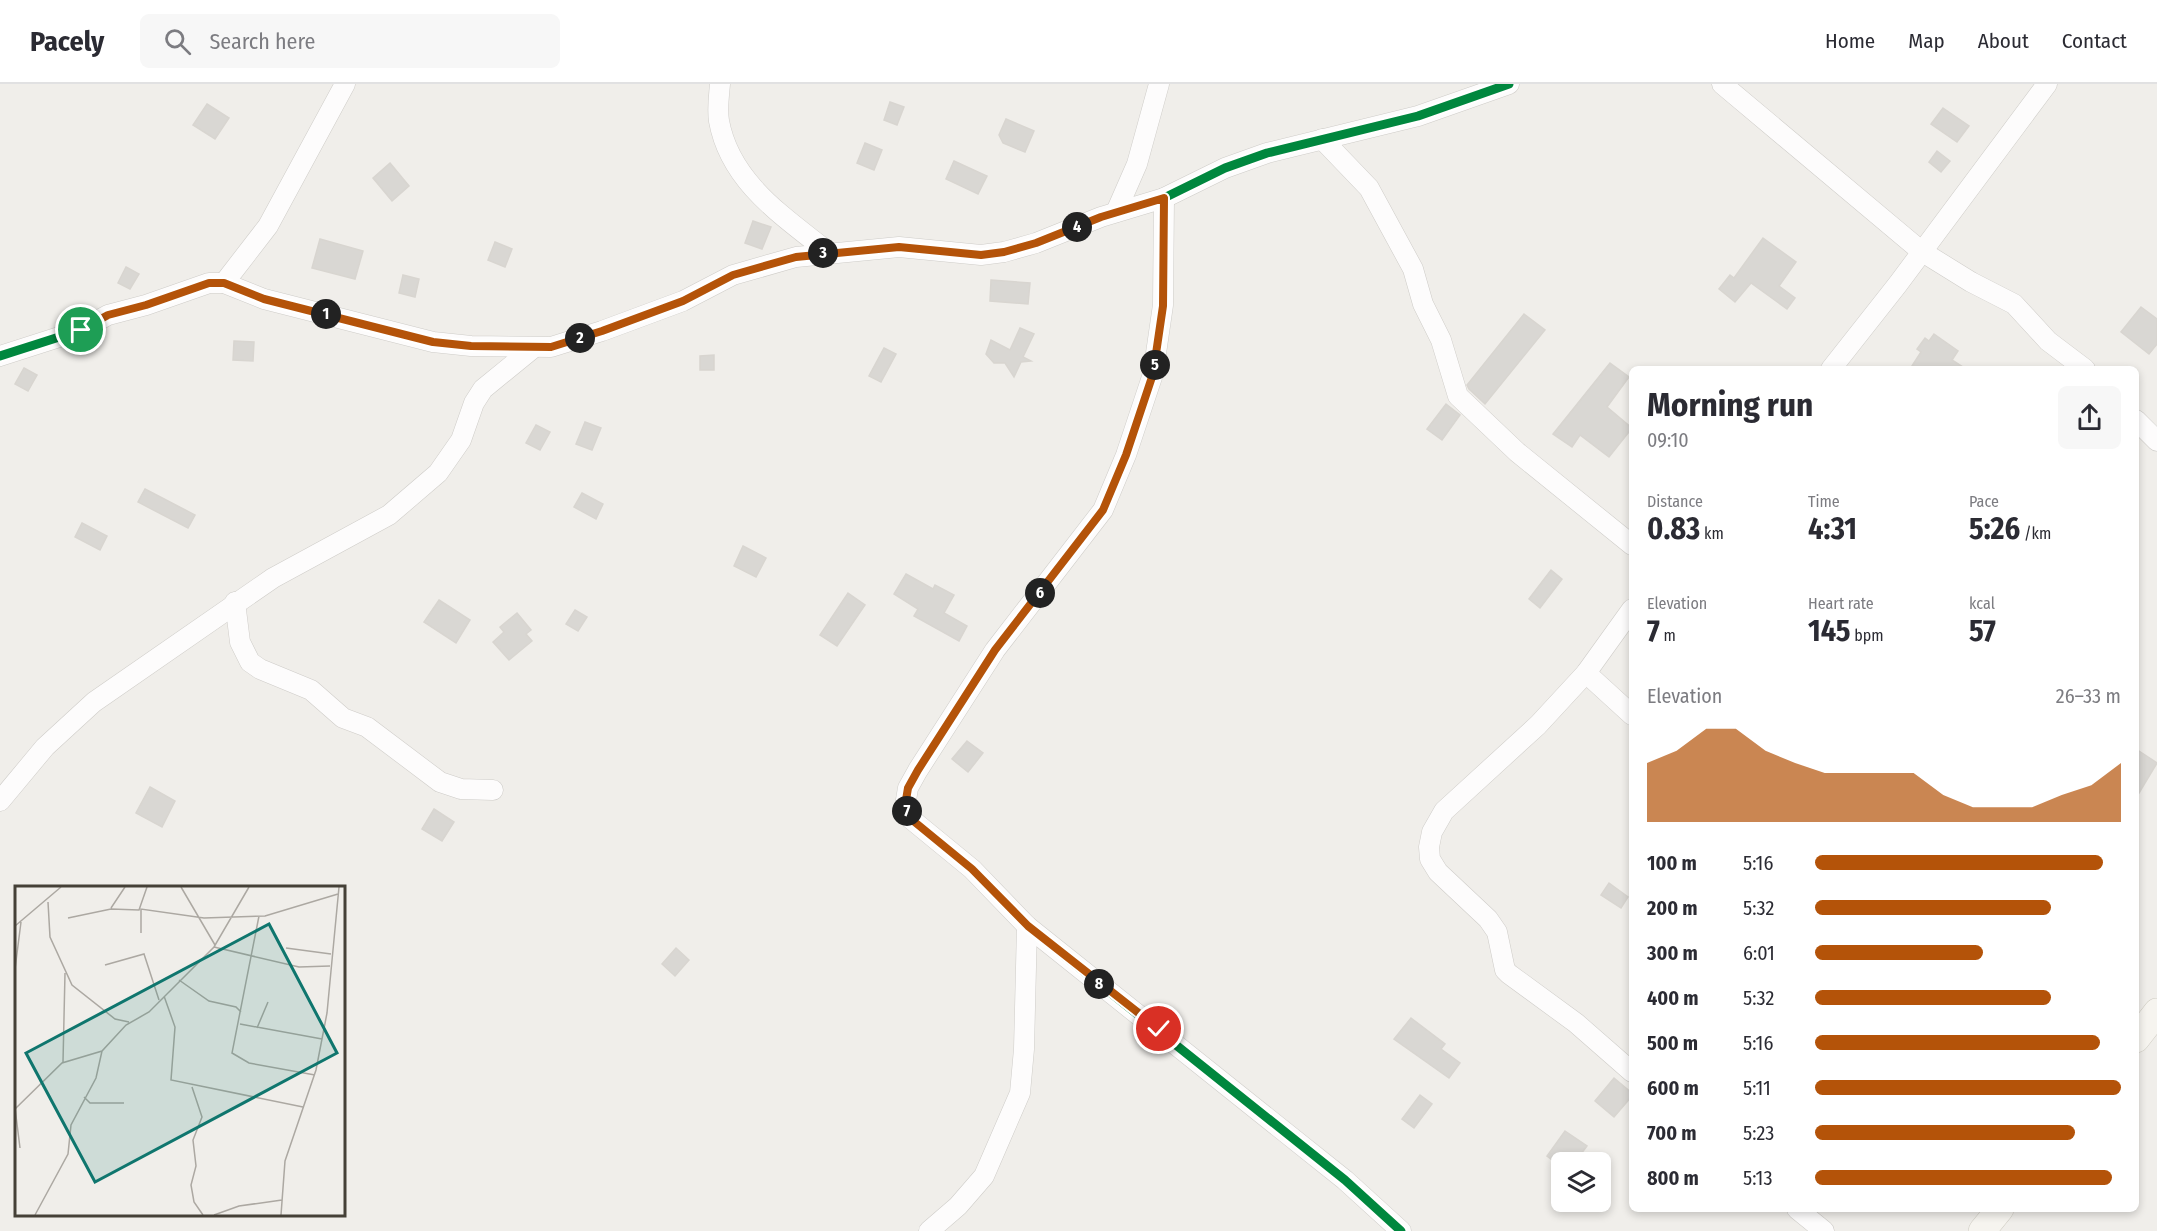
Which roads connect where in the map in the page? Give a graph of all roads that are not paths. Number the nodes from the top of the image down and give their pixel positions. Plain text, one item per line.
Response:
1 (345, 84) edge
2 (720, 84) edge
3 (1159, 84) edge
4 (1509, 84) edge
5 (1722, 84) edge
6 (2048, 84) edge
7 (1322, 139) junction
8 (1164, 198) junction
9 (1116, 212) junction
10 (1921, 251) junction
11 (828, 252) junction
12 (224, 283) junction
13 (532, 349) junction
14 (0, 356) edge
15 (1833, 366) edge
16 (2081, 366) edge
17 (2139, 423) edge
18 (2157, 441) edge
19 (1629, 543) edge
20 (235, 602) junction
21 (1629, 613) edge
22 (1586, 673) junction
23 (1629, 712) edge
24 (493, 790) dead end
25 (0, 801) edge
26 (1028, 926) junction
27 (2157, 1012) edge
28 (2139, 1035) edge
29 (1629, 1069) edge
30 (1801, 1212) edge
31 (1998, 1212) edge
32 (929, 1231) edge
33 (1401, 1231) edge
34 (1824, 1231) edge
35 (1982, 1231) edge

1 - 12 street
2 - 11 street
3 - 9 street
4 - 7 street
5 - 10 street
6 - 10 street
7 - 8 street
7 - 19 street
8 - 9 street
8 - 26 street
9 - 11 street
10 - 15 street
10 - 16 street
11 - 13 street
12 - 13 street
12 - 14 street
13 - 20 street
17 - 18 street
20 - 24 street
20 - 25 street
21 - 22 street
22 - 23 street
22 - 29 street
26 - 32 street
26 - 33 street
27 - 28 street
30 - 34 street
31 - 35 street

